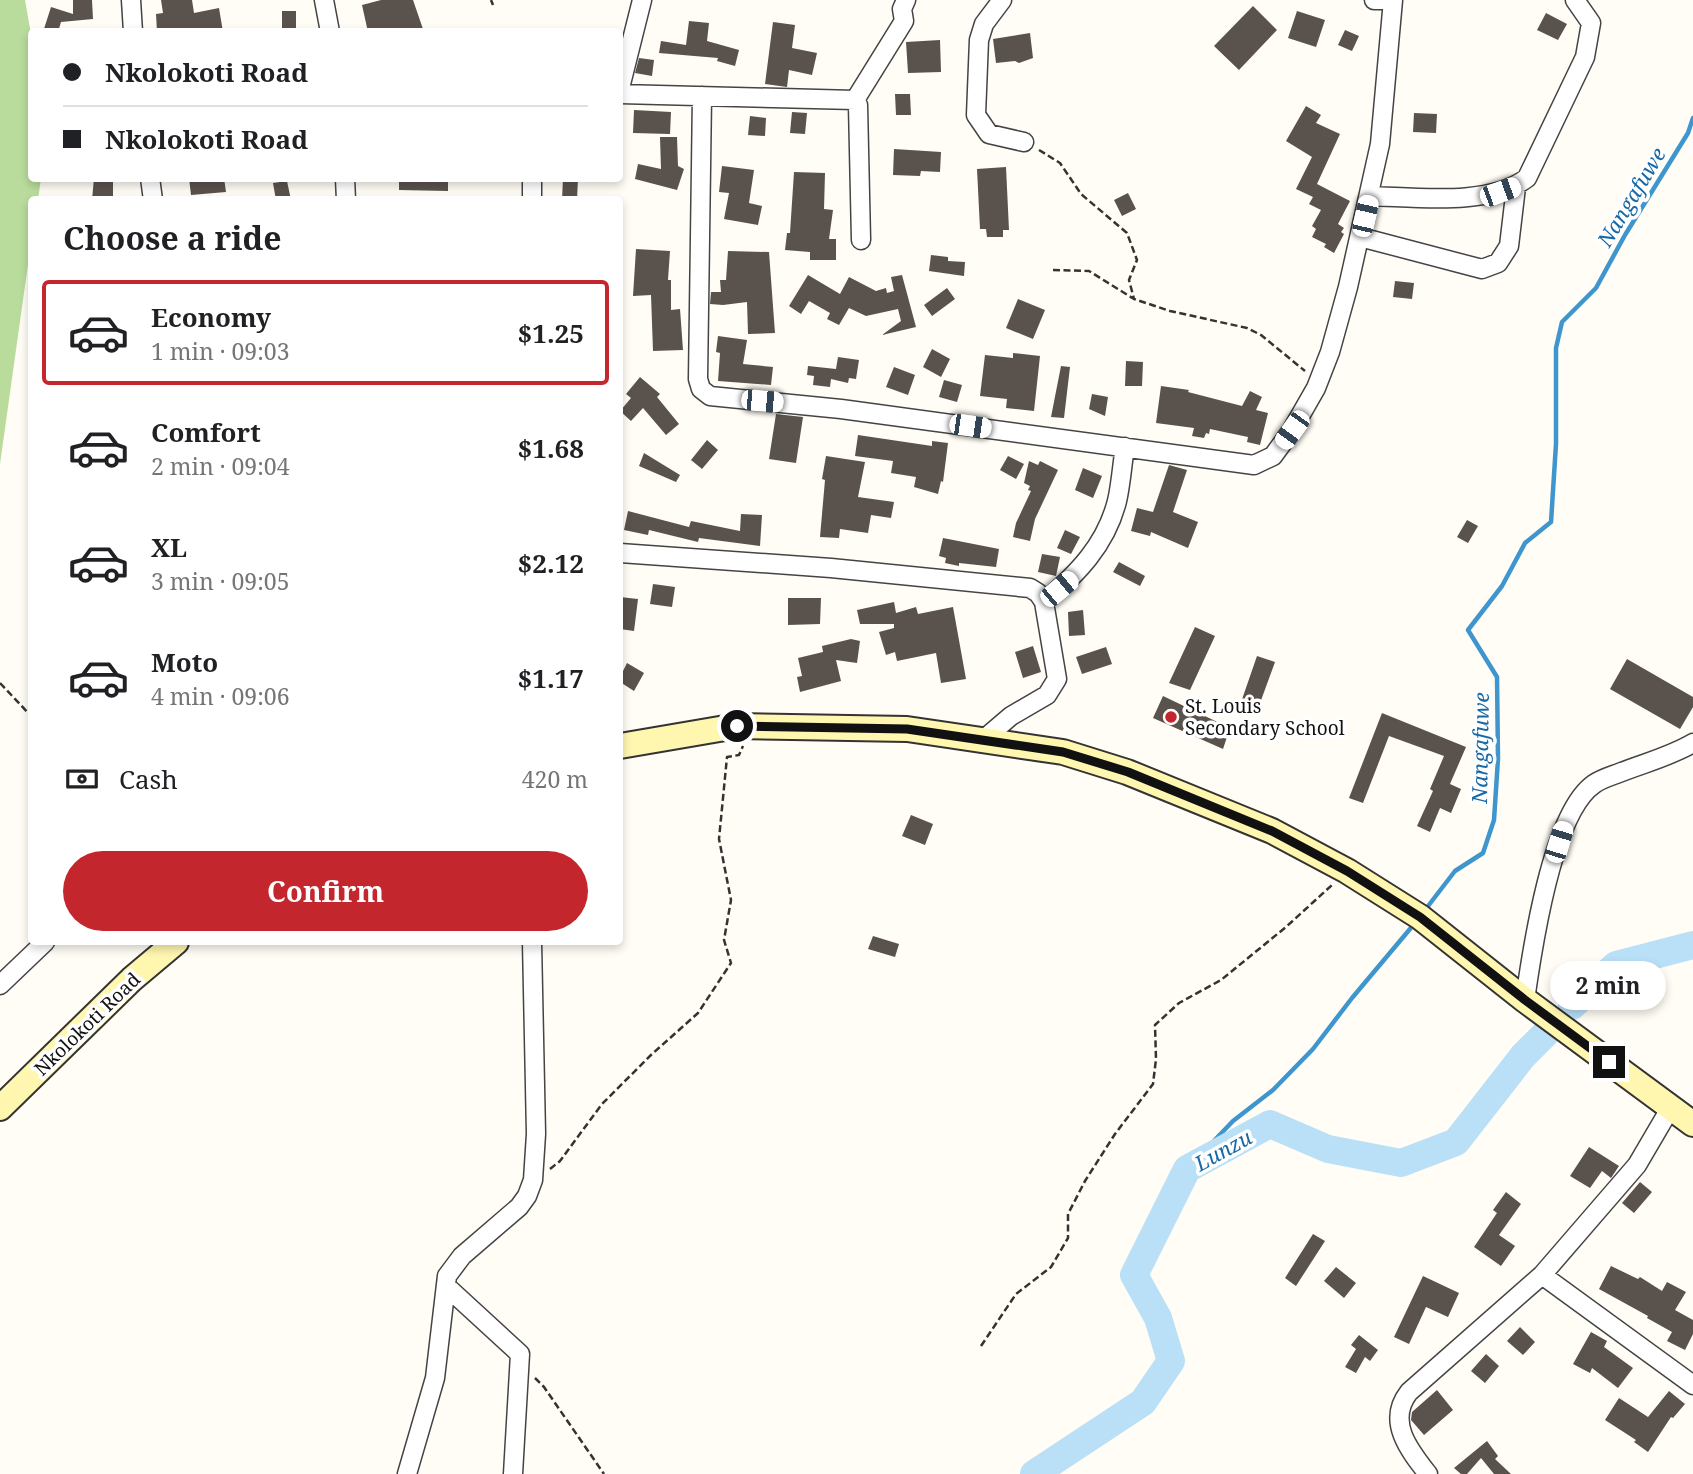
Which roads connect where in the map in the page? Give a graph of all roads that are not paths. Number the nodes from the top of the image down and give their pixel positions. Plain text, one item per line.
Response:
1 (131, 0) edge
2 (324, 0) edge
3 (642, 0) edge
4 (906, 0) edge
5 (1002, 0) edge
6 (1374, 0) edge
7 (1394, 0) edge
8 (1575, 0) edge
9 (134, 28) edge
10 (329, 28) edge
11 (623, 79) edge
12 (623, 91) edge
13 (702, 96) junction
14 (855, 100) junction
15 (1024, 142) road end
16 (1516, 187) junction
17 (1370, 196) junction
18 (1360, 237) junction
19 (861, 240) dead end
20 (1125, 447) junction
21 (623, 553) edge
22 (1044, 602) junction
23 (984, 739) junction
24 (1693, 743) edge
25 (623, 745) edge
26 (42, 945) edge
27 (172, 945) edge
28 (532, 945) edge
29 (0, 985) edge
30 (1525, 1000) junction
31 (1671, 1107) junction
32 (0, 1108) edge
33 (1693, 1124) edge
34 (1542, 1275) junction
35 (446, 1286) junction
36 (1693, 1385) edge
37 (407, 1474) edge
38 (513, 1474) edge
39 (1428, 1474) edge

1 - 9 street
2 - 10 street
3 - 11 street
4 - 14 street
5 - 15 street
6 - 7 street
7 - 17 street
8 - 16 street
12 - 13 street
13 - 14 street
13 - 20 street
14 - 19 street
16 - 17 street
16 - 18 street
17 - 18 street
18 - 20 street
20 - 22 street
21 - 22 street
22 - 23 street
23 - 25 main road
23 - 30 main road
24 - 30 street
26 - 29 street
27 - 32 main road, Nkolokoti Road
28 - 35 street
30 - 31 main road
31 - 33 main road
31 - 34 street
34 - 36 street
34 - 39 street
35 - 37 street
35 - 38 street

